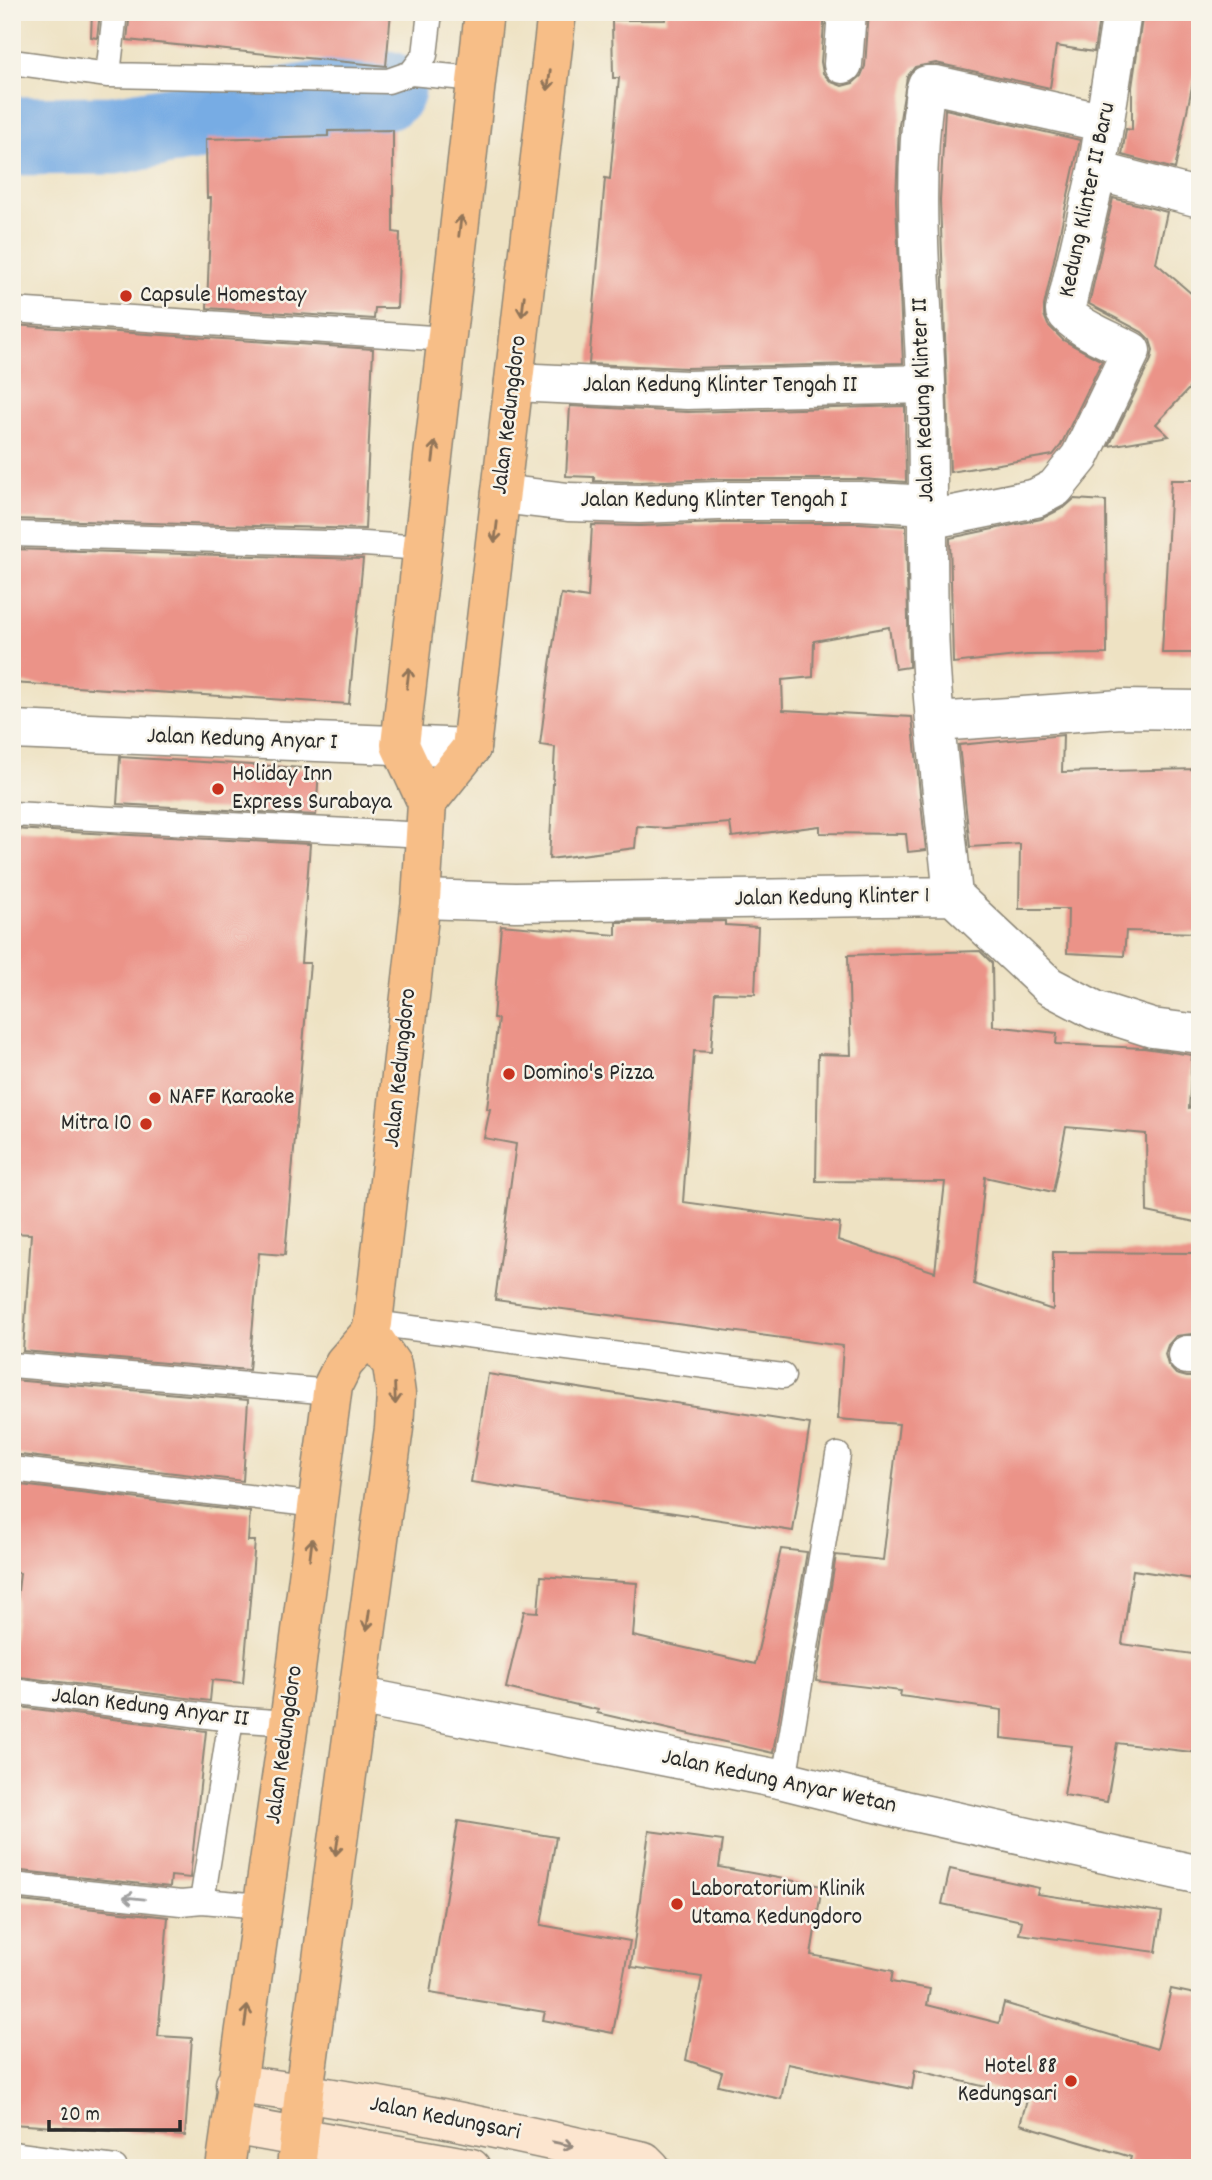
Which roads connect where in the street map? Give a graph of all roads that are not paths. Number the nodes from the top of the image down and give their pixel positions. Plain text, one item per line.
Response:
1 (115, 12) edge
2 (430, 12) edge
3 (484, 12) edge
4 (557, 12) edge
5 (847, 12) edge
6 (1122, 12) edge
7 (12, 62) edge
8 (843, 64) dead end
9 (411, 73) junction
10 (108, 75) junction
11 (476, 79) junction
12 (1105, 123) junction
13 (1097, 171) junction
14 (1200, 198) edge
15 (12, 310) edge
16 (447, 339) junction
17 (1131, 351) joint
18 (514, 382) junction
19 (926, 384) junction
20 (501, 494) junction
21 (928, 512) junction
22 (12, 534) edge
23 (423, 548) junction
24 (1200, 710) edge
25 (936, 722) junction
26 (12, 730) edge
27 (400, 746) junction
28 (471, 748) junction
29 (12, 814) edge
30 (427, 819) junction
31 (953, 896) junction
32 (421, 899) junction
33 (1200, 1034) edge
34 (372, 1328) junction
35 (12, 1365) edge
36 (783, 1376) dead end
37 (332, 1392) junction
38 (838, 1455) dead end
39 (12, 1469) edge
40 (317, 1505) junction
41 (12, 1691) edge
42 (357, 1696) junction
43 (231, 1719) junction
44 (289, 1723) junction
45 (784, 1780) junction
46 (1200, 1875) edge
47 (12, 1885) edge
48 (202, 1901) junction
49 (262, 1906) junction
50 (236, 2084) junction
51 (304, 2092) junction
52 (231, 2126) junction
53 (298, 2152) edge
54 (12, 2154) edge
55 (115, 2168) edge
56 (225, 2168) edge
57 (471, 2168) edge
58 (652, 2168) edge

1 - 10 lane
2 - 9 lane
3 - 11 main road
4 -> 18 main road, Jalan Kedungdoro
5 - 8 street
6 - 12 street, Kedung Klinter II Baru
7 - 10 lane
9 - 10 lane
9 - 11 lane
16 -> 11 main road
12 - 13 street, Kedung Klinter II Baru
12 - 19 street, Jalan Kedung Klinter II
13 - 14 street
13 - 17 street, Kedung Klinter II Baru
15 - 16 lane
23 -> 16 main road
17 - 21 street, Jalan Kedung Klinter Tengah I
18 - 19 street, Jalan Kedung Klinter Tengah II
18 - 20 main road, Jalan Kedungdoro
19 - 21 street, Jalan Kedung Klinter II
20 - 21 street, Jalan Kedung Klinter Tengah I
20 -> 28 main road, Jalan Kedungdoro
21 - 25 street, Jalan Kedung Klinter II
22 - 23 lane
27 -> 23 main road
24 - 25 street
25 - 31 street, Jalan Kedung Klinter II
26 - 27 street, Jalan Kedung Anyar I
27 - 28 street, Jalan Kedung Anyar I
27 - 30 main road
28 - 30 main road
29 - 30 lane
30 - 32 main road, Jalan Kedungdoro
31 - 32 street, Jalan Kedung Klinter 1
31 - 33 street, Jalan Kedung Klinter 1
32 - 34 main road, Jalan Kedungdoro
34 - 36 lane
34 - 37 main road, Jalan Kedungdoro
34 -> 42 main road
35 - 37 lane
37 - 40 main road, Jalan Kedungdoro
38 - 45 lane
39 - 40 lane
44 -> 40 main road, Jalan Kedungdoro
41 - 43 lane, Jalan Kedung Anyar II
42 - 45 street, Jalan Kedung Anyar Wetan
42 -> 51 main road
43 - 44 lane, Jalan Kedung Anyar II
43 - 48 lane
44 - 49 main road, Jalan Kedungdoro
45 - 46 street, Jalan Kedung Anyar Wetan
48 -> 47 lane
48 - 49 lane
50 -> 49 main road, Jalan Kedungdoro
50 - 51 street, Jalan Kedungsari
50 - 52 main road, Jalan Kedungdoro
51 - 53 main road
51 -> 58 street, Jalan Kedungsari
52 - 53 street, Jalan Kedungsari
52 - 56 main road, Jalan Kedungdoro
53 - 57 street, Jalan Kedungsari
54 - 55 lane

